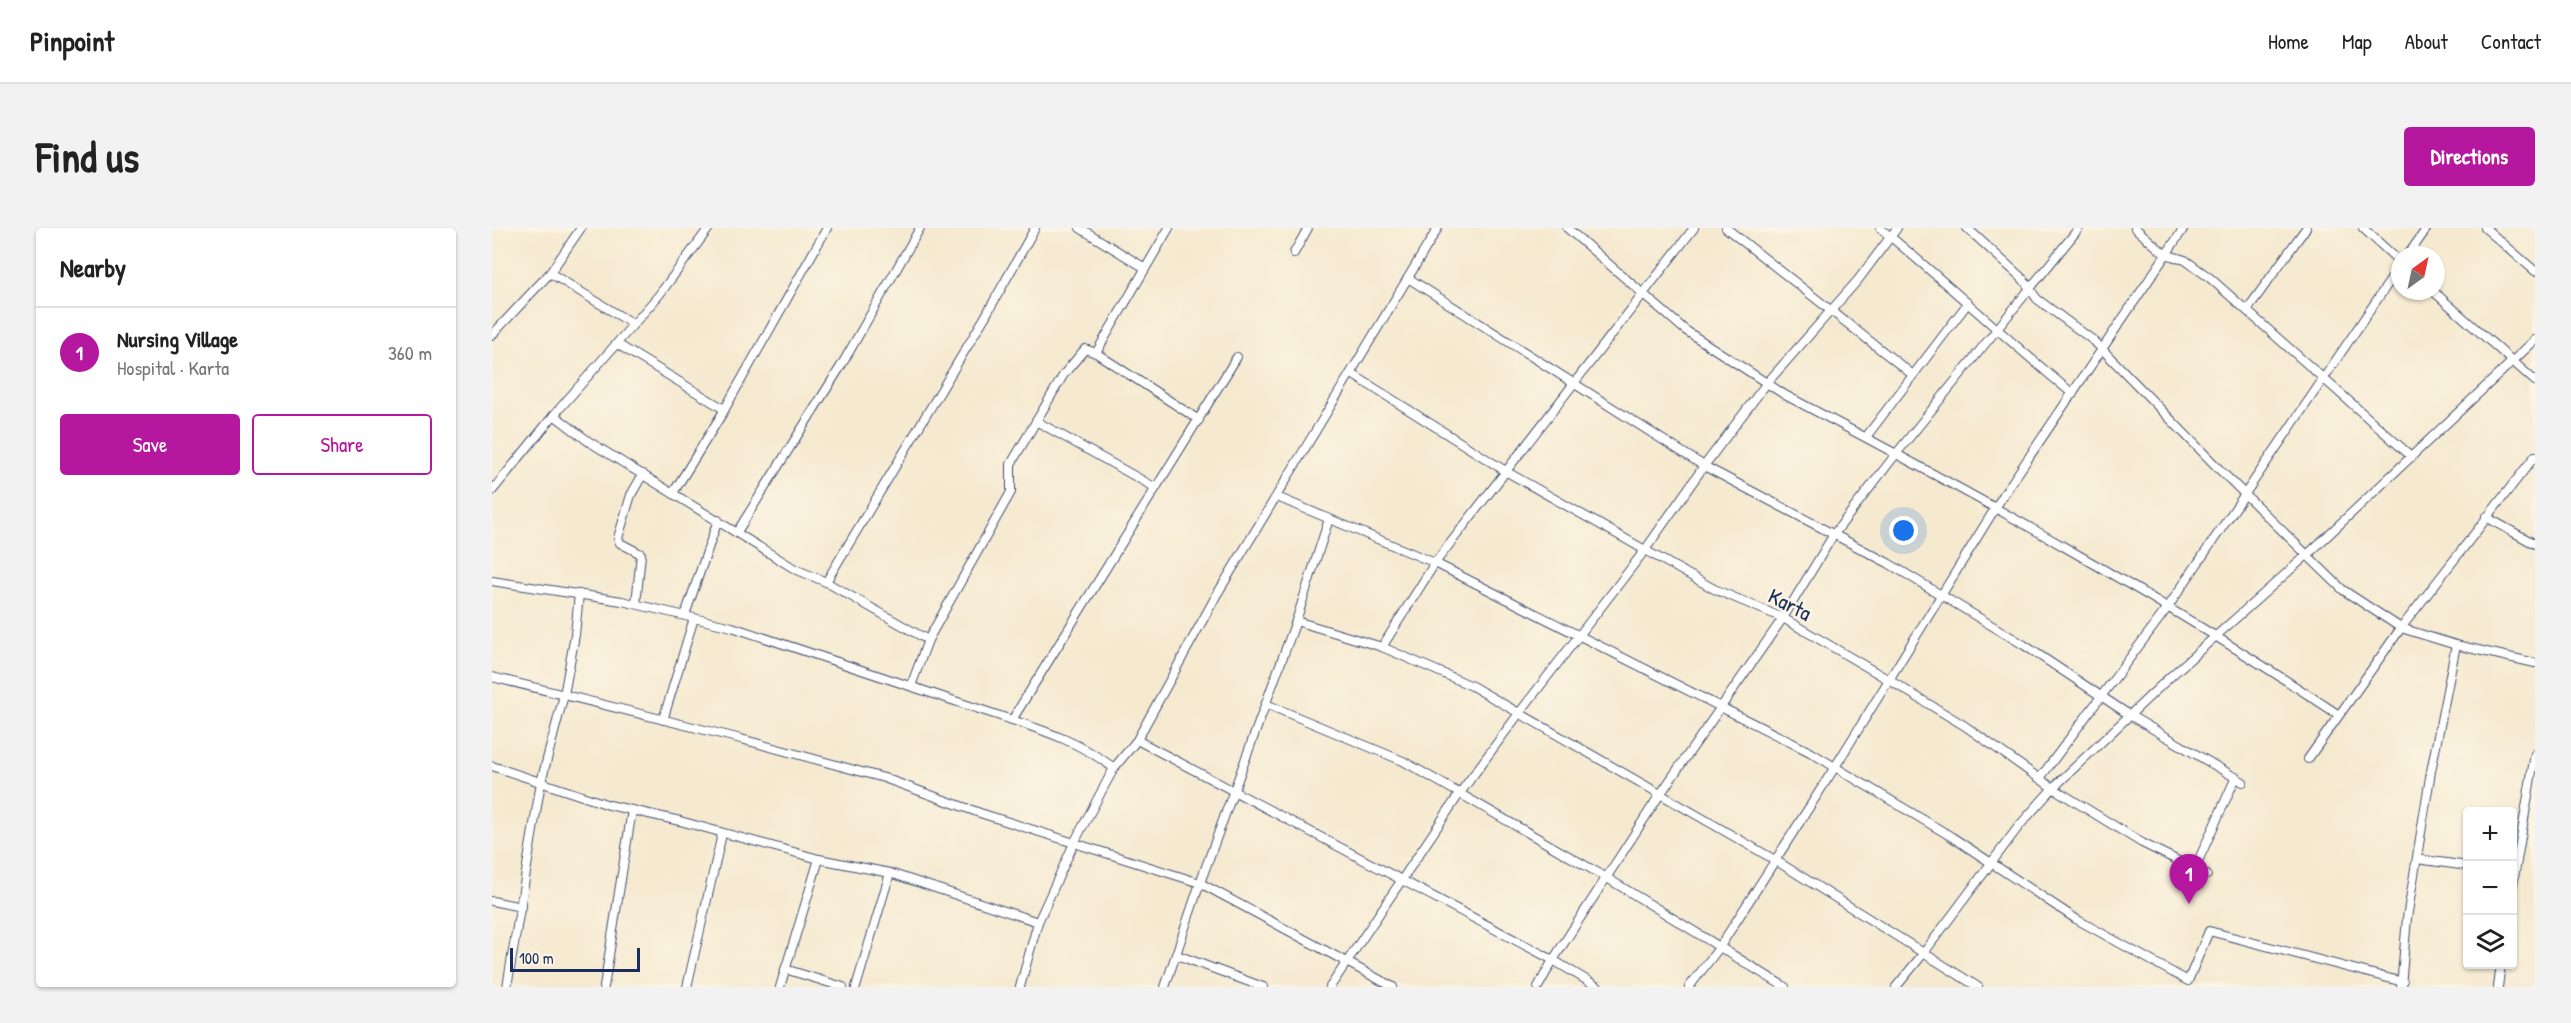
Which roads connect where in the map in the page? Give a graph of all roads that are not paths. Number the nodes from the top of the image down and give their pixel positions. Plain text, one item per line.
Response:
1 (581, 228) edge
2 (709, 228) edge
3 (827, 228) edge
4 (920, 228) edge
5 (1035, 228) edge
6 (1080, 228) edge
7 (1169, 228) edge
8 (1308, 228) edge
9 (1438, 228) edge
10 (1567, 228) edge
11 (1694, 228) edge
12 (1726, 228) edge
13 (1880, 228) edge
14 (1897, 228) edge
15 (1967, 228) edge
16 (2079, 228) edge
17 (2135, 228) edge
18 (2184, 228) edge
19 (2306, 228) edge
20 (2363, 228) edge
21 (2427, 228) edge
22 (2485, 228) edge
23 (1891, 236) junction
24 (2414, 246) edge
25 (1294, 253) dead end
26 (2165, 254) junction
27 (2391, 255) edge
28 (1145, 268) junction
29 (2535, 272) edge
30 (550, 273) junction
31 (2391, 277) edge
32 (1408, 278) junction
33 (2030, 288) junction
34 (1643, 294) junction
35 (2443, 300) edge
36 (1968, 303) junction
37 (2247, 310) junction
38 (1831, 312) junction
39 (633, 324) junction
40 (1997, 330) junction
41 (492, 335) edge
42 (2535, 340) edge
43 (616, 344) junction
44 (2102, 351) junction
45 (1096, 353) junction
46 (1237, 357) dead end
47 (2512, 363) junction
48 (1352, 374) junction
49 (1913, 375) junction
50 (2323, 379) junction
51 (2535, 381) edge
52 (1575, 384) junction
53 (1766, 384) junction
54 (2073, 394) junction
55 (724, 410) junction
56 (554, 415) junction
57 (1199, 420) junction
58 (1036, 421) junction
59 (1866, 437) junction
60 (1896, 454) junction
61 (2535, 456) edge
62 (2412, 457) junction
63 (1704, 466) junction
64 (1507, 472) junction
65 (643, 474) junction
66 (493, 488) edge
67 (1156, 488) junction
68 (674, 493) junction
69 (2246, 495) junction
70 (1277, 497) junction
71 (1995, 509) junction
72 (2486, 518) junction
73 (1329, 519) junction
74 (718, 520) junction
75 (737, 532) junction
76 (1834, 534) junction
77 (2535, 544) edge
78 (1645, 549) junction
79 (2307, 555) junction
80 (1435, 563) junction
81 (492, 581) edge
82 (826, 582) junction
83 (579, 594) junction
84 (1942, 596) junction
85 (636, 604) junction
86 (2168, 608) junction
87 (685, 615) junction
88 (694, 618) junction
89 (1783, 618) junction
90 (1296, 621) junction
91 (2401, 628) junction
92 (1578, 633) junction
93 (2217, 638) junction
94 (928, 640) junction
95 (2456, 645) junction
96 (1382, 647) junction
97 (2535, 663) edge
98 (492, 677) edge
99 (1889, 680) junction
100 (911, 686) junction
101 (564, 695) junction
102 (2102, 695) junction
103 (1266, 704) junction
104 (1721, 706) junction
105 (1520, 711) junction
106 (2339, 715) junction
107 (2131, 716) junction
108 (663, 720) junction
109 (1012, 720) junction
110 (1137, 740) junction
111 (2535, 754) edge
112 (2308, 759) dead end
113 (492, 766) edge
114 (1835, 767) junction
115 (1114, 768) junction
116 (2040, 778) junction
117 (541, 782) junction
118 (2533, 785) edge
119 (2053, 788) junction
120 (1234, 792) junction
121 (1460, 793) junction
122 (1659, 796) junction
123 (632, 810) junction
124 (722, 834) junction
125 (1075, 841) junction
126 (819, 859) junction
127 (2417, 859) junction
128 (1775, 860) junction
129 (1990, 864) junction
130 (2463, 865) edge
131 (2517, 865) edge
132 (2195, 868) junction
133 (890, 873) junction
134 (2207, 875) dead end
135 (1607, 878) junction
136 (1401, 880) junction
137 (1200, 883) junction
138 (492, 901) edge
139 (521, 907) junction
140 (1038, 922) junction
141 (1719, 948) junction
142 (1923, 954) junction
143 (1177, 955) junction
144 (1553, 960) junction
145 (1348, 962) junction
146 (785, 969) junction
147 (2500, 969) edge
148 (2402, 984) edge
149 (507, 987) edge
150 (604, 987) edge
151 (687, 987) edge
152 (780, 987) edge
153 (843, 987) edge
154 (856, 987) edge
155 (1020, 987) edge
156 (1166, 987) edge
157 (1263, 987) edge
158 (1330, 987) edge
159 (1393, 987) edge
160 (1538, 987) edge
161 (1598, 987) edge
162 (1689, 987) edge
163 (1785, 987) edge
164 (1896, 987) edge
165 (1978, 987) edge
166 (2498, 987) edge

1 - 30 street
2 - 39 street
3 - 55 street
4 - 75 street
5 - 82 street
6 - 28 street
7 - 28 street
8 - 25 street
9 - 32 street
10 - 34 street
11 - 34 street
12 - 38 street
13 - 23 street
14 - 23 street
15 - 33 street
16 - 33 street
17 - 26 street
18 - 26 street
19 - 37 street
20 - 27 street
21 - 24 street
22 - 29 street
23 - 36 street
23 - 38 street
26 - 37 street
26 - 44 street
28 - 45 street
30 - 39 street
30 - 41 street
31 - 50 street
32 - 48 street
32 - 52 street
33 - 40 street
33 - 44 street
34 - 52 street
34 - 53 street
35 - 47 street
36 - 40 street
36 - 49 street
37 - 50 street
38 - 49 street
38 - 53 street
39 - 43 street
40 - 54 street
40 - 60 street
42 - 47 street
43 - 55 street
43 - 56 street
44 - 54 street
44 - 69 street
45 - 57 street
45 - 58 street
46 - 57 street
47 - 51 street
47 - 62 street
48 - 64 street, Karta
48 - 70 street
49 - 59 street
50 - 62 street
50 - 69 street
52 - 63 street
52 - 64 street
53 - 59 street
53 - 63 street
54 - 71 street
55 - 68 street
56 - 65 street
56 - 66 street
57 - 67 street
58 - 67 street
58 - 94 street
59 - 60 street
60 - 71 street
60 - 76 street
61 - 72 street
62 - 79 street
63 - 76 street
63 - 78 street
64 - 78 street, Karta
64 - 80 street
65 - 68 street
65 - 85 street
67 - 109 street
68 - 74 street
69 - 79 street
69 - 86 street
70 - 73 street
70 - 110 street
71 - 84 street
71 - 86 street
72 - 77 street
72 - 91 street
73 - 80 street
73 - 90 street
74 - 75 street
74 - 87 street
75 - 82 street
76 - 84 street
76 - 89 street
78 - 89 street, Karta
78 - 92 street
79 - 91 street
79 - 93 street
80 - 92 street
80 - 96 street
81 - 83 street
82 - 94 street
83 - 85 street
83 - 101 street
84 - 99 street
84 - 102 street
85 - 87 street
86 - 93 street
86 - 102 street
87 - 88 street
88 - 100 street
88 - 108 street
89 - 99 street, Karta
89 - 104 street
90 - 96 street
90 - 103 street
91 - 95 street
91 - 106 street
92 - 104 street
92 - 105 street
93 - 106 street
93 - 107 street
94 - 100 street
95 - 97 street
95 - 127 street
96 - 105 street
98 - 101 street
99 - 114 street
99 - 116 street, Karta
100 - 109 street
101 - 108 street
101 - 117 street
102 - 107 street
102 - 116 street
103 - 120 street
103 - 121 street
104 - 114 street
104 - 122 street
105 - 121 street
105 - 122 street
106 - 112 street
107 - 119 street
107 - 132 street
108 - 125 street
109 - 115 street
110 - 115 street
110 - 120 street
111 - 118 street
113 - 117 street
114 - 128 street
114 - 129 street
115 - 125 street
116 - 119 street, Karta
117 - 123 street
117 - 139 street
118 - 131 street
119 - 129 street
119 - 132 street, Karta
120 - 136 street
120 - 137 street
121 - 135 street
121 - 136 street
122 - 128 street
122 - 135 street
123 - 124 street
123 - 150 street
124 - 126 street
124 - 151 street
125 - 137 street
125 - 140 street
126 - 133 street
126 - 146 street
127 - 130 street
127 - 148 street
128 - 141 street
128 - 142 street
129 - 142 street
129 - 148 street
132 - 134 street, Karta
133 - 140 street
133 - 154 street
135 - 141 street
135 - 144 street
136 - 144 street
136 - 145 street
137 - 143 street
137 - 145 street
138 - 139 street
139 - 149 street
140 - 155 street
141 - 162 street
141 - 163 street
142 - 164 street
142 - 165 street
143 - 156 street
143 - 157 street
144 - 160 street
144 - 161 street
145 - 158 street
145 - 159 street
146 - 152 street
146 - 153 street
147 - 166 street

